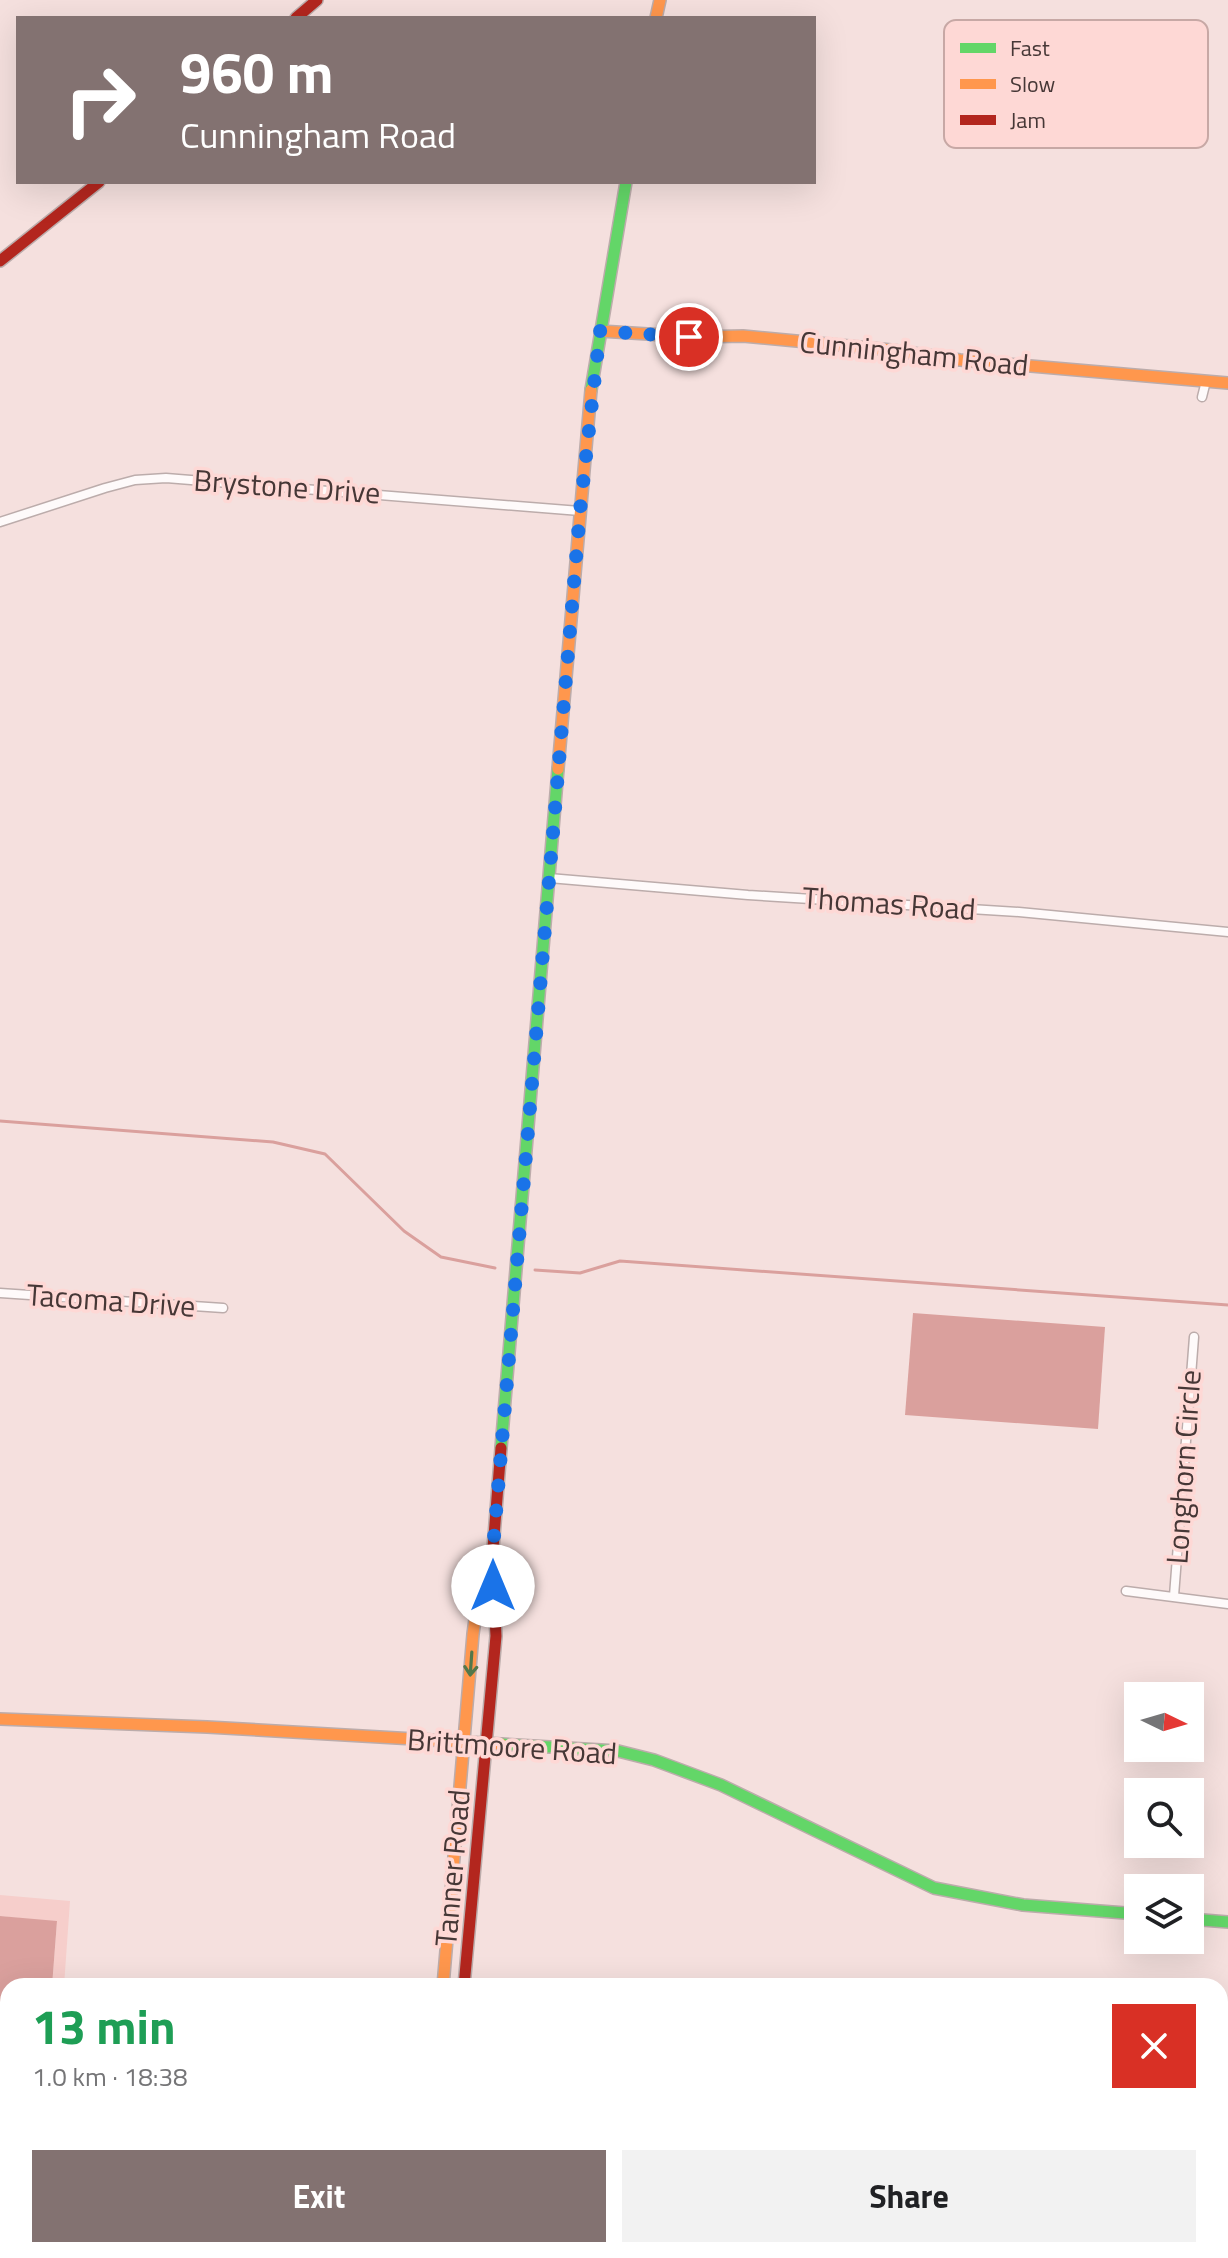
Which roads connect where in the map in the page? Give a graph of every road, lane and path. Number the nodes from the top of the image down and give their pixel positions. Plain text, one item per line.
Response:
1 (317, 0) edge
2 (298, 16) edge
3 (96, 184) edge
4 (626, 184) edge
5 (0, 261) edge
6 (600, 331) junction
7 (1206, 381) junction
8 (1228, 383) edge
9 (1202, 397) dead end
10 (580, 511) junction
11 (0, 522) edge
12 (549, 878) junction
13 (1228, 932) edge
14 (0, 1293) edge
15 (223, 1308) dead end
16 (1194, 1337) dead end
17 (492, 1561) junction
18 (1126, 1591) dead end
19 (1174, 1596) junction
20 (1228, 1604) edge
21 (0, 1719) edge
22 (465, 1740) junction
23 (485, 1742) junction
24 (1124, 1913) edge
25 (1204, 1920) edge
26 (1228, 1922) edge
27 (444, 1978) edge
28 (465, 1978) edge

1 - 2 main road
3 - 5 main road
4 - 6 main road, Tanner Road
6 - 7 main road, Cunningham Road
6 - 10 main road, Tanner Road
7 - 8 main road, Cunningham Road
7 - 9 street
10 - 11 street, Brystone Drive
10 - 12 main road, Tanner Road
12 - 13 street, Thomas Road
12 - 17 main road, Tanner Road
14 - 15 street, Tacoma Drive
16 - 19 street, Longhorn Circle
17 -> 22 main road, Tanner Road
17 - 23 main road, Tanner Road
18 - 19 street
19 - 20 street
21 - 22 main road, Brittmoore Road
22 - 23 main road, Brittmoore Road
22 - 27 main road, Tanner Road
23 - 24 main road, Brittmoore Road
23 - 28 main road, Tanner Road
25 - 26 main road

